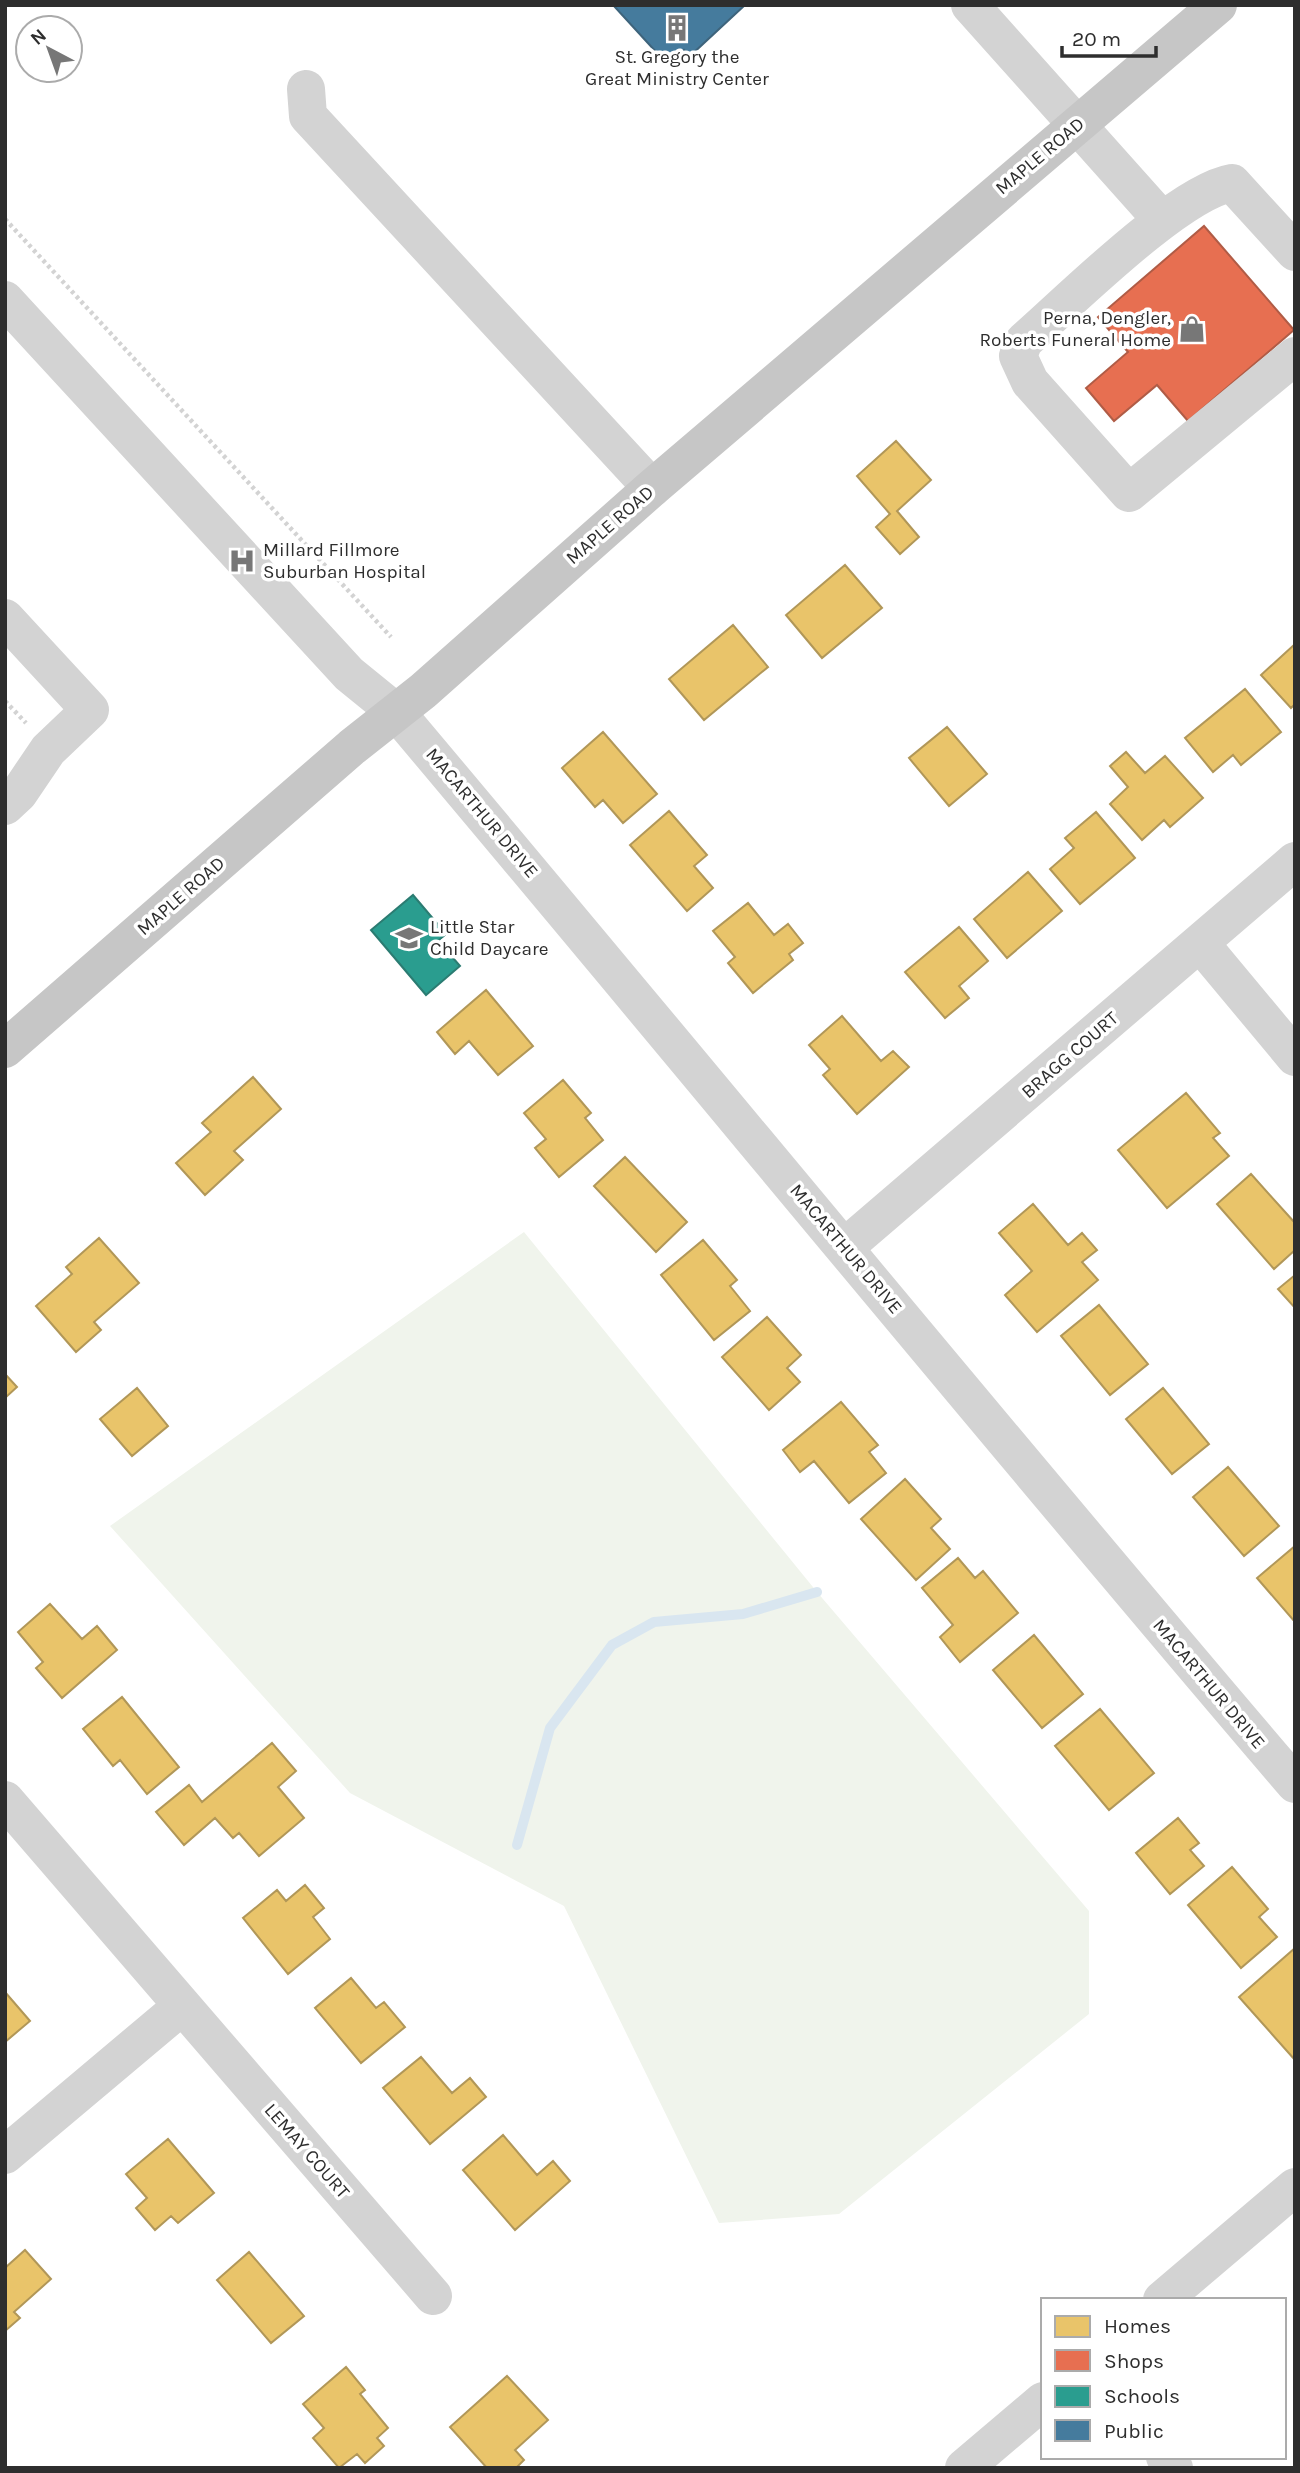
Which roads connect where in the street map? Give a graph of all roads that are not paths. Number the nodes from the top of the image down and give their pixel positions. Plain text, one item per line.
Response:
1 (970, 5) edge
2 (1218, 5) edge
3 (306, 89) dead end
4 (1079, 123) junction
5 (1162, 220) junction
6 (1295, 253) edge
7 (5, 300) edge
8 (1295, 356) edge
9 (652, 488) junction
10 (5, 618) edge
11 (397, 713) junction
12 (5, 806) edge
13 (1295, 861) edge
14 (1200, 943) junction
15 (5, 1049) edge
16 (1295, 1057) edge
17 (845, 1247) junction
18 (1295, 1784) edge
19 (5, 1800) edge
20 (181, 2007) junction
21 (5, 2155) edge
22 (1295, 2187) edge
23 (433, 2296) dead end
24 (1164, 2298) edge
25 (1041, 2403) edge
26 (964, 2468) edge

1 - 4 street
2 - 4 main road, MAPLE ROAD
3 - 9 street
4 - 5 street
4 - 9 main road, MAPLE ROAD
5 - 6 street
5 - 8 street
7 - 11 street, MACARTHUR DRIVE
9 - 11 main road, MAPLE ROAD
10 - 12 street
11 - 15 main road, MAPLE ROAD
11 - 17 street, MACARTHUR DRIVE
13 - 14 street, BRAGG COURT
14 - 16 street
14 - 17 street, BRAGG COURT
17 - 18 street, MACARTHUR DRIVE
19 - 20 street, LEMAY COURT
20 - 21 street
20 - 23 street, LEMAY COURT
22 - 24 street
25 - 26 street

